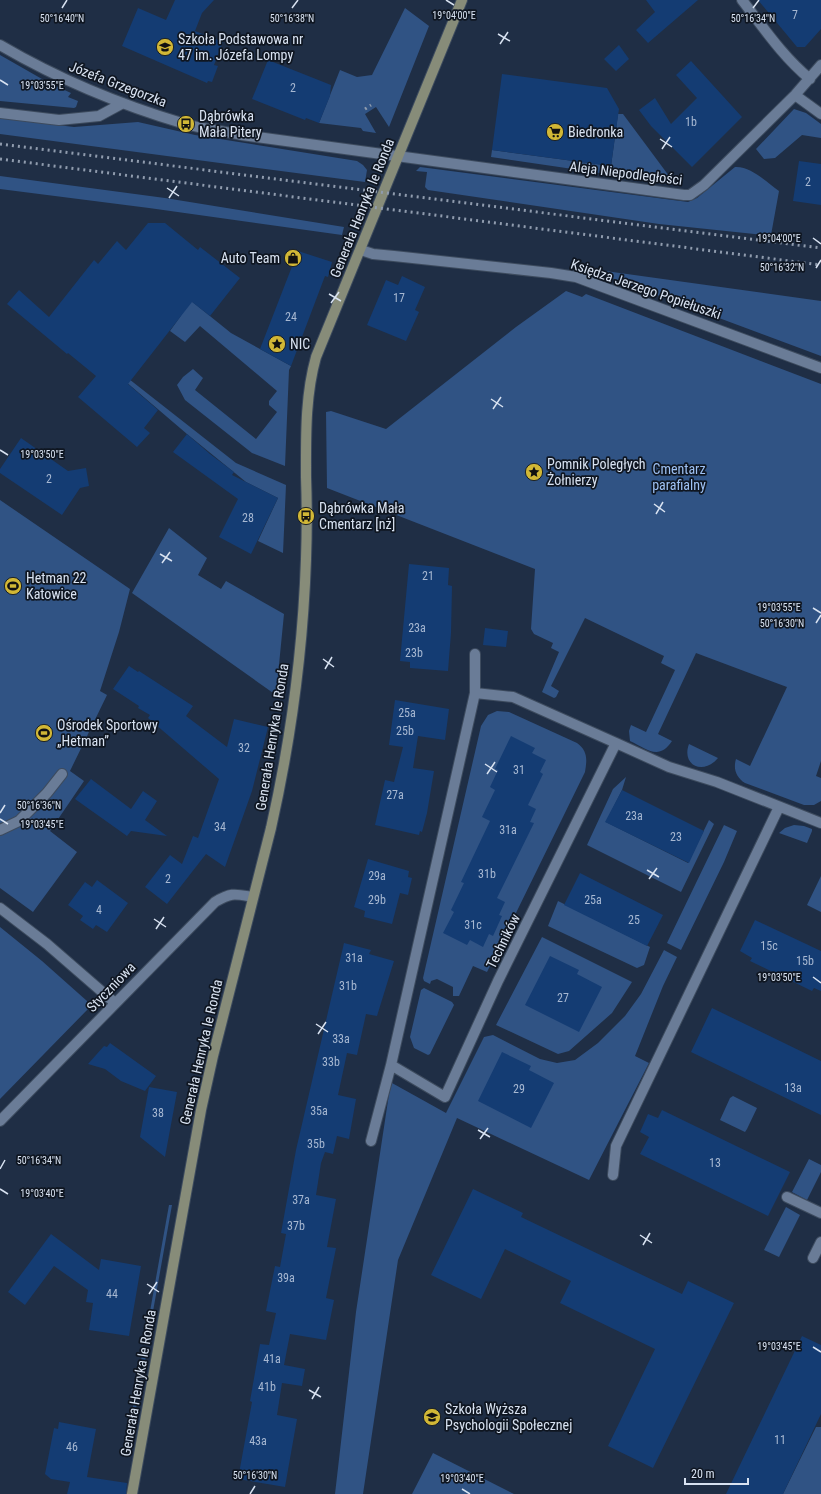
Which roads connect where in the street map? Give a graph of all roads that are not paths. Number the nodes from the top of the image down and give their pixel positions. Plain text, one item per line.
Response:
1 (462, 0) edge
2 (742, 0) edge
3 (0, 45) edge
4 (821, 65) edge
5 (810, 79) junction
6 (795, 95) junction
7 (123, 103) junction
8 (0, 113) edge
9 (821, 114) edge
10 (399, 157) junction
11 (361, 250) junction
12 (821, 368) edge
13 (475, 654) dead end
14 (475, 693) junction
15 (616, 743) junction
16 (62, 774) dead end
17 (779, 807) junction
18 (821, 823) edge
19 (0, 830) edge
20 (253, 897) junction
21 (0, 908) edge
22 (115, 1003) junction
23 (390, 1065) junction
24 (0, 1121) edge
25 (371, 1141) dead end
26 (612, 1175) dead end
27 (787, 1197) dead end
28 (821, 1213) edge
29 (821, 1242) edge
30 (814, 1258) dead end
31 (132, 1494) edge

1 - 10 street, Generała Henryka le Ronda
2 - 5 street
3 - 7 street, Józefa Grzegorzka
4 - 5 street, Aleja Niepodległości
5 - 6 street, Aleja Niepodległości
6 - 9 street
6 - 10 street, Aleja Niepodległości
7 - 8 street
7 - 10 street, Józefa Grzegorzka
10 - 11 street, Generała Henryka le Ronda
11 - 12 street, Księdza Jerzego Popiełuszki
11 - 20 street, Generała Henryka le Ronda
13 - 14 street
14 - 15 street
14 - 23 street
15 - 17 street
15 - 23 street, Techników
16 - 19 street
17 - 18 street
17 - 26 street
20 - 22 street, Styczniowa
20 - 31 street, Generała Henryka le Ronda
21 - 22 street
22 - 24 street, Styczniowa
23 - 25 street
27 - 28 street
29 - 30 street

